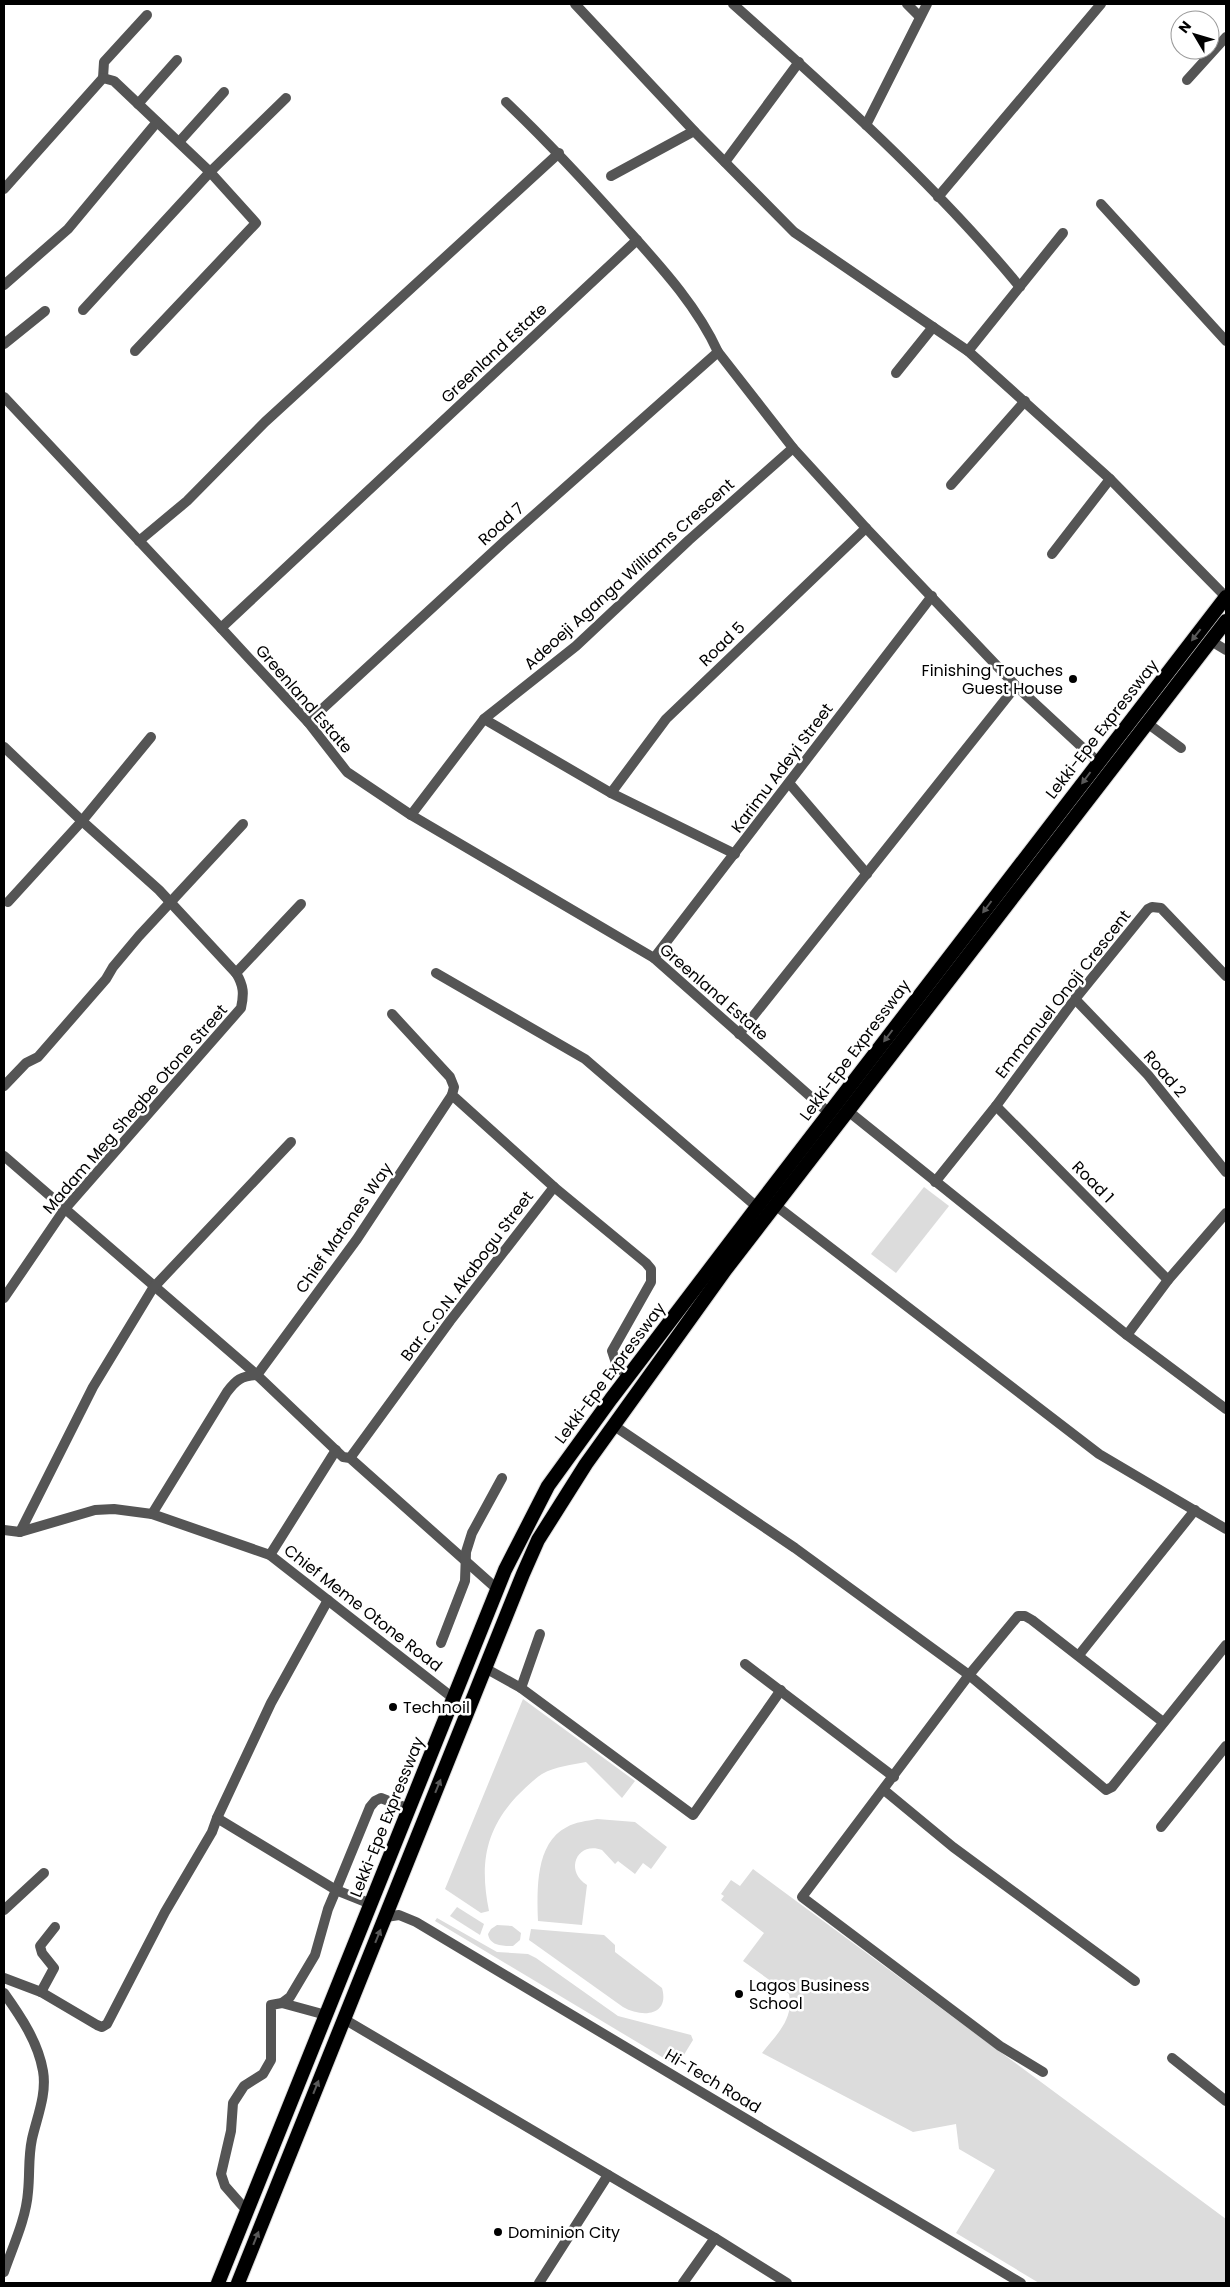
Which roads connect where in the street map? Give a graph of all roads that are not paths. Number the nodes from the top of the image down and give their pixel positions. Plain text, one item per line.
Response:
1 (575, 4) edge
2 (733, 4) edge
3 (907, 4) edge
4 (927, 4) edge
5 (1101, 4) edge
6 (147, 15) dead end
7 (920, 17) junction
8 (1226, 36) edge
9 (177, 60) dead end
10 (799, 62) junction
11 (103, 78) junction
12 (1187, 80) dead end
13 (224, 92) dead end
14 (286, 98) dead end
15 (506, 102) dead end
16 (138, 104) junction
17 (157, 122) junction
18 (866, 125) junction
19 (694, 131) junction
20 (178, 142) junction
21 (559, 153) junction
22 (725, 162) junction
23 (210, 172) junction
24 (611, 176) dead end
25 (4, 189) edge
26 (938, 197) junction
27 (1101, 204) dead end
28 (1063, 232) dead end
29 (637, 240) junction
30 (4, 286) edge
31 (1020, 287) junction
32 (83, 310) dead end
33 (45, 311) dead end
34 (933, 327) junction
35 (1226, 341) edge
36 (4, 344) edge
37 (136, 351) dead end
38 (968, 351) junction
39 (718, 352) junction
40 (896, 373) dead end
41 (4, 397) edge
42 (1025, 401) junction
43 (793, 448) junction
44 (1110, 479) junction
45 (951, 485) dead end
46 (866, 528) junction
47 (139, 541) junction
48 (1052, 554) dead end
49 (932, 596) junction
50 (1226, 597) edge
51 (1226, 621) edge
52 (221, 628) junction
53 (1211, 641) junction
54 (1226, 650) edge
55 (1016, 686) junction
56 (484, 719) junction
57 (308, 722) junction
58 (1147, 724) junction
59 (151, 737) dead end
60 (4, 747) edge
61 (1181, 748) dead end
62 (1098, 762) junction
63 (788, 783) junction
64 (611, 793) junction
65 (411, 815) junction
66 (82, 821) junction
67 (243, 824) dead end
68 (735, 854) junction
69 (867, 874) junction
70 (8, 902) dead end
71 (169, 902) junction
72 (301, 904) dead end
73 (654, 958) junction
74 (236, 973) junction
75 (436, 973) dead end
76 (1226, 976) edge
77 (1075, 999) junction
78 (924, 1001) junction
79 (392, 1014) dead end
80 (739, 1034) junction
81 (4, 1086) edge
82 (452, 1095) junction
83 (996, 1106) junction
84 (848, 1110) junction
85 (829, 1113) junction
86 (291, 1142) dead end
87 (4, 1156) edge
88 (1226, 1172) edge
89 (935, 1182) junction
90 (554, 1187) junction
91 (775, 1205) junction
92 (757, 1207) junction
93 (64, 1210) junction
94 (1226, 1213) edge
95 (1168, 1280) junction
96 (154, 1288) junction
97 (4, 1298) edge
98 (1127, 1335) junction
99 (257, 1375) junction
100 (628, 1377) junction
101 (1226, 1409) edge
102 (613, 1424) junction
103 (336, 1450) junction
104 (350, 1458) junction
105 (502, 1478) dead end
106 (1195, 1510) junction
107 (152, 1514) junction
108 (1226, 1529) edge
109 (4, 1530) edge
110 (20, 1532) junction
111 (270, 1555) junction
112 (465, 1560) junction
113 (497, 1589) junction
114 (328, 1600) junction
115 (540, 1634) dead end
116 (441, 1643) dead end
117 (1226, 1645) edge
118 (1079, 1655) junction
119 (746, 1664) dead end
120 (485, 1668) junction
121 (969, 1675) junction
122 (521, 1688) junction
123 (781, 1690) junction
124 (453, 1698) junction
125 (1163, 1722) junction
126 (1226, 1746) edge
127 (894, 1777) junction
128 (884, 1790) junction
129 (409, 1809) junction
130 (218, 1818) junction
131 (1161, 1827) dead end
132 (44, 1872) dead end
133 (336, 1890) junction
134 (370, 1904) junction
135 (4, 1910) edge
136 (386, 1917) junction
137 (55, 1926) dead end
138 (4, 1978) edge
139 (1135, 1981) dead end
140 (41, 1992) junction
141 (4, 1994) edge
142 (282, 2003) junction
143 (326, 2016) junction
144 (344, 2019) junction
145 (1172, 2058) dead end
146 (1043, 2072) dead end
147 (1226, 2101) edge
148 (608, 2175) junction
149 (247, 2211) junction
150 (714, 2238) junction
151 (4, 2272) edge
152 (218, 2283) edge
153 (238, 2283) edge
154 (538, 2283) edge
155 (683, 2283) edge
156 (787, 2283) edge
157 (1021, 2283) edge

1 - 19 street
2 - 10 street
3 - 7 street
4 - 7 street
5 - 26 street
6 - 11 street
7 - 18 street
8 - 12 street
9 - 16 street
10 - 18 street
10 - 22 street
11 - 16 street
11 - 25 street
13 - 20 street
14 - 23 street
15 - 21 street
16 - 17 street
17 - 20 street
17 - 30 street
18 - 26 street
19 - 22 street
19 - 24 street
20 - 23 street
21 - 29 street
21 - 47 street
22 - 34 street
23 - 32 street
23 - 37 street
26 - 31 street
27 - 35 street
28 - 31 street
29 - 39 street
29 - 52 street, Greenland Estate
31 - 38 street
33 - 36 street
34 - 38 street
34 - 40 street
38 - 42 street
39 - 43 street
39 - 57 street, Road 7
41 - 47 street
42 - 44 street
42 - 45 street
43 - 46 street
43 - 56 street, Adeoeji Aganga Williams Crescent
44 - 48 street
44 - 50 street
46 - 49 street
46 - 64 street, Road 5
47 - 52 street
49 - 55 street
49 - 63 street, Karimu Adeyi Street
50 -> 62 highway, Lekki-Epe Expressway
51 - 53 highway, Lekki-Epe Expressway
52 - 57 street, Greenland Estate
53 - 54 street
53 - 58 highway, Lekki-Epe Expressway
55 - 62 street
55 - 69 street
56 - 64 street
56 - 65 street, Adeoeji Aganga Williams Crescent
57 - 65 street, Greenland Estate
58 - 61 street
58 - 78 highway, Lekki-Epe Expressway
59 - 66 street
60 - 66 street
62 -> 78 highway, Lekki-Epe Expressway
63 - 68 street, Karimu Adeyi Street
63 - 69 street
64 - 68 street
65 - 73 street, Greenland Estate
66 - 70 street
66 - 71 street
67 - 71 street
68 - 73 street, Karimu Adeyi Street
69 - 80 street
71 - 74 street
71 - 81 street
72 - 74 street
73 - 80 street, Greenland Estate
74 - 93 street, Madam Meg Shegbe Otone Street
75 - 92 street
76 - 77 street, Emmanuel Onoji Crescent
77 - 83 street, Emmanuel Onoji Crescent
77 - 88 street, Road 2
78 - 84 highway, Lekki-Epe Expressway
78 -> 85 highway, Lekki-Epe Expressway
79 - 82 street
80 - 85 street, Greenland Estate
82 - 90 street, Bar. C.O.N. Akabogu Street
82 - 99 street, Chief Matones Way
83 - 89 street, Emmanuel Onoji Crescent
83 - 95 street, Road 1
84 - 89 street
84 - 91 highway, Lekki-Epe Expressway
85 - 92 highway, Lekki-Epe Expressway
86 - 96 street
87 - 93 street
89 - 98 street
90 - 100 street
90 - 104 street, Bar. C.O.N. Akabogu Street
91 - 102 highway, Lekki-Epe Expressway
91 - 106 street
92 - 100 highway, Lekki-Epe Expressway
93 - 96 street
93 - 97 street, Madam Meg Shegbe Otone Street
94 - 95 street
95 - 98 street
96 - 99 street
96 - 110 street
98 - 101 street
99 - 103 street
99 - 107 street
100 - 113 highway, Lekki-Epe Expressway
102 - 120 highway, Lekki-Epe Expressway
102 - 121 street
103 - 104 street
103 - 111 street
104 - 112 street
105 - 112 street
106 - 108 street
106 - 118 street
107 - 110 street, Chief Meme Otone Road
107 - 111 street, Chief Meme Otone Road
109 - 110 street
111 - 114 street, Chief Meme Otone Road
112 - 113 street
112 - 116 street
113 - 124 highway, Lekki-Epe Expressway
114 - 124 street, Chief Meme Otone Road
114 - 130 street
115 - 122 street
117 - 125 street
118 - 121 street
118 - 125 street
119 - 123 street
120 - 122 street
136 -> 120 highway, Lekki-Epe Expressway
121 - 125 street
121 - 127 street
122 - 123 street
123 - 127 street
124 - 129 highway, Lekki-Epe Expressway
126 - 131 street
127 - 128 street
128 - 139 street
128 - 146 street
129 - 133 street
129 - 134 highway, Lekki-Epe Expressway
130 - 133 street
130 - 140 street
132 - 135 street
133 - 134 street
133 - 142 street
134 - 143 highway, Lekki-Epe Expressway
144 -> 136 highway, Lekki-Epe Expressway
136 - 157 street, Hi-Tech Road
137 - 140 street
138 - 140 street
141 - 151 street
142 - 143 street
142 - 149 street
143 - 149 highway, Lekki-Epe Expressway
144 - 148 street
153 -> 144 highway, Lekki-Epe Expressway
145 - 147 street
148 - 150 street
148 - 154 street
149 - 152 highway, Lekki-Epe Expressway
150 - 155 street
150 - 156 street

